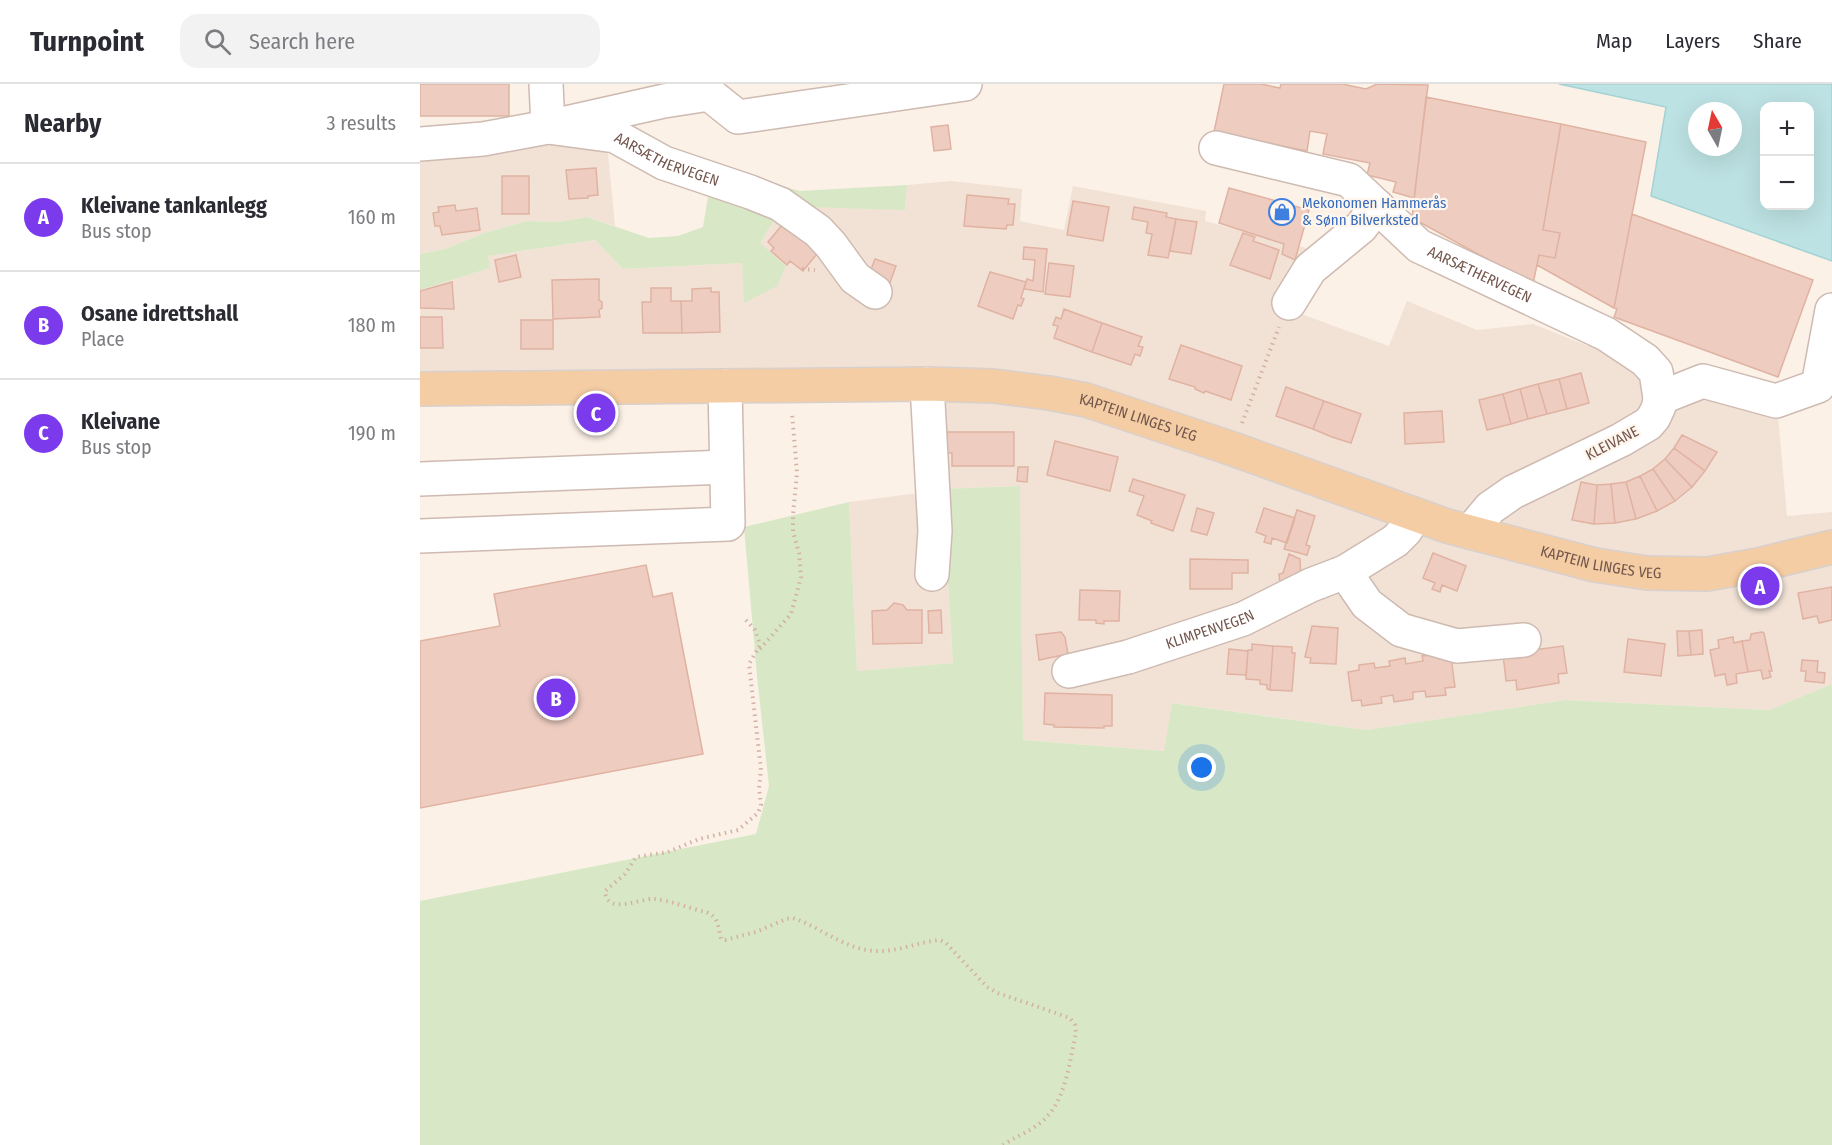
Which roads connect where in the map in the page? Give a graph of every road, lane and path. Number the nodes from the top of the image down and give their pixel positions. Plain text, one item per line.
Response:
1 (546, 84) edge
2 (965, 84) edge
3 (709, 89) edge
4 (548, 127) junction
5 (420, 144) edge
6 (1216, 148) dead end
7 (1377, 206) junction
8 (875, 292) dead end
9 (1289, 303) joint
10 (1832, 310) edge
11 (927, 384) junction
12 (725, 386) junction
13 (790, 386) junction
14 (420, 389) edge
15 (1660, 398) junction
16 (615, 416) dead end
17 (581, 418) dead end
18 (1233, 449) junction
19 (726, 467) junction
20 (420, 479) edge
21 (1413, 514) junction
22 (1470, 532) junction
23 (420, 536) edge
24 (1832, 547) edge
25 (1345, 572) junction
26 (932, 574) dead end
27 (746, 621) dead end
28 (1524, 640) dead end
29 (758, 651) junction
30 (1069, 671) dead end
31 (1004, 1145) edge

1 - 4 street
2 - 3 street
3 - 4 street
4 - 5 street, AARSÆTHERVEGEN
4 - 8 street, AARSÆTHERVEGEN
6 - 7 street, AARSÆTHERVEGEN
7 - 9 street
7 - 15 street, AARSÆTHERVEGEN
9 - 18 path
10 - 15 street
11 - 13 main road, KAPTEIN LINGES VEG
11 - 18 main road, KAPTEIN LINGES VEG
11 - 26 street
12 - 13 main road, KAPTEIN LINGES VEG
12 - 14 main road, KAPTEIN LINGES VEG
12 - 19 street
13 - 29 path
15 - 22 street, KLEIVANE
16 - 17 path
18 - 21 main road, KAPTEIN LINGES VEG
19 - 20 street
19 - 23 street
21 - 22 main road, KAPTEIN LINGES VEG
21 - 25 street, KLIMPENVEGEN
22 - 24 main road, KAPTEIN LINGES VEG
25 - 28 street
25 - 30 street, KLIMPENVEGEN
27 - 29 path
29 - 31 path

